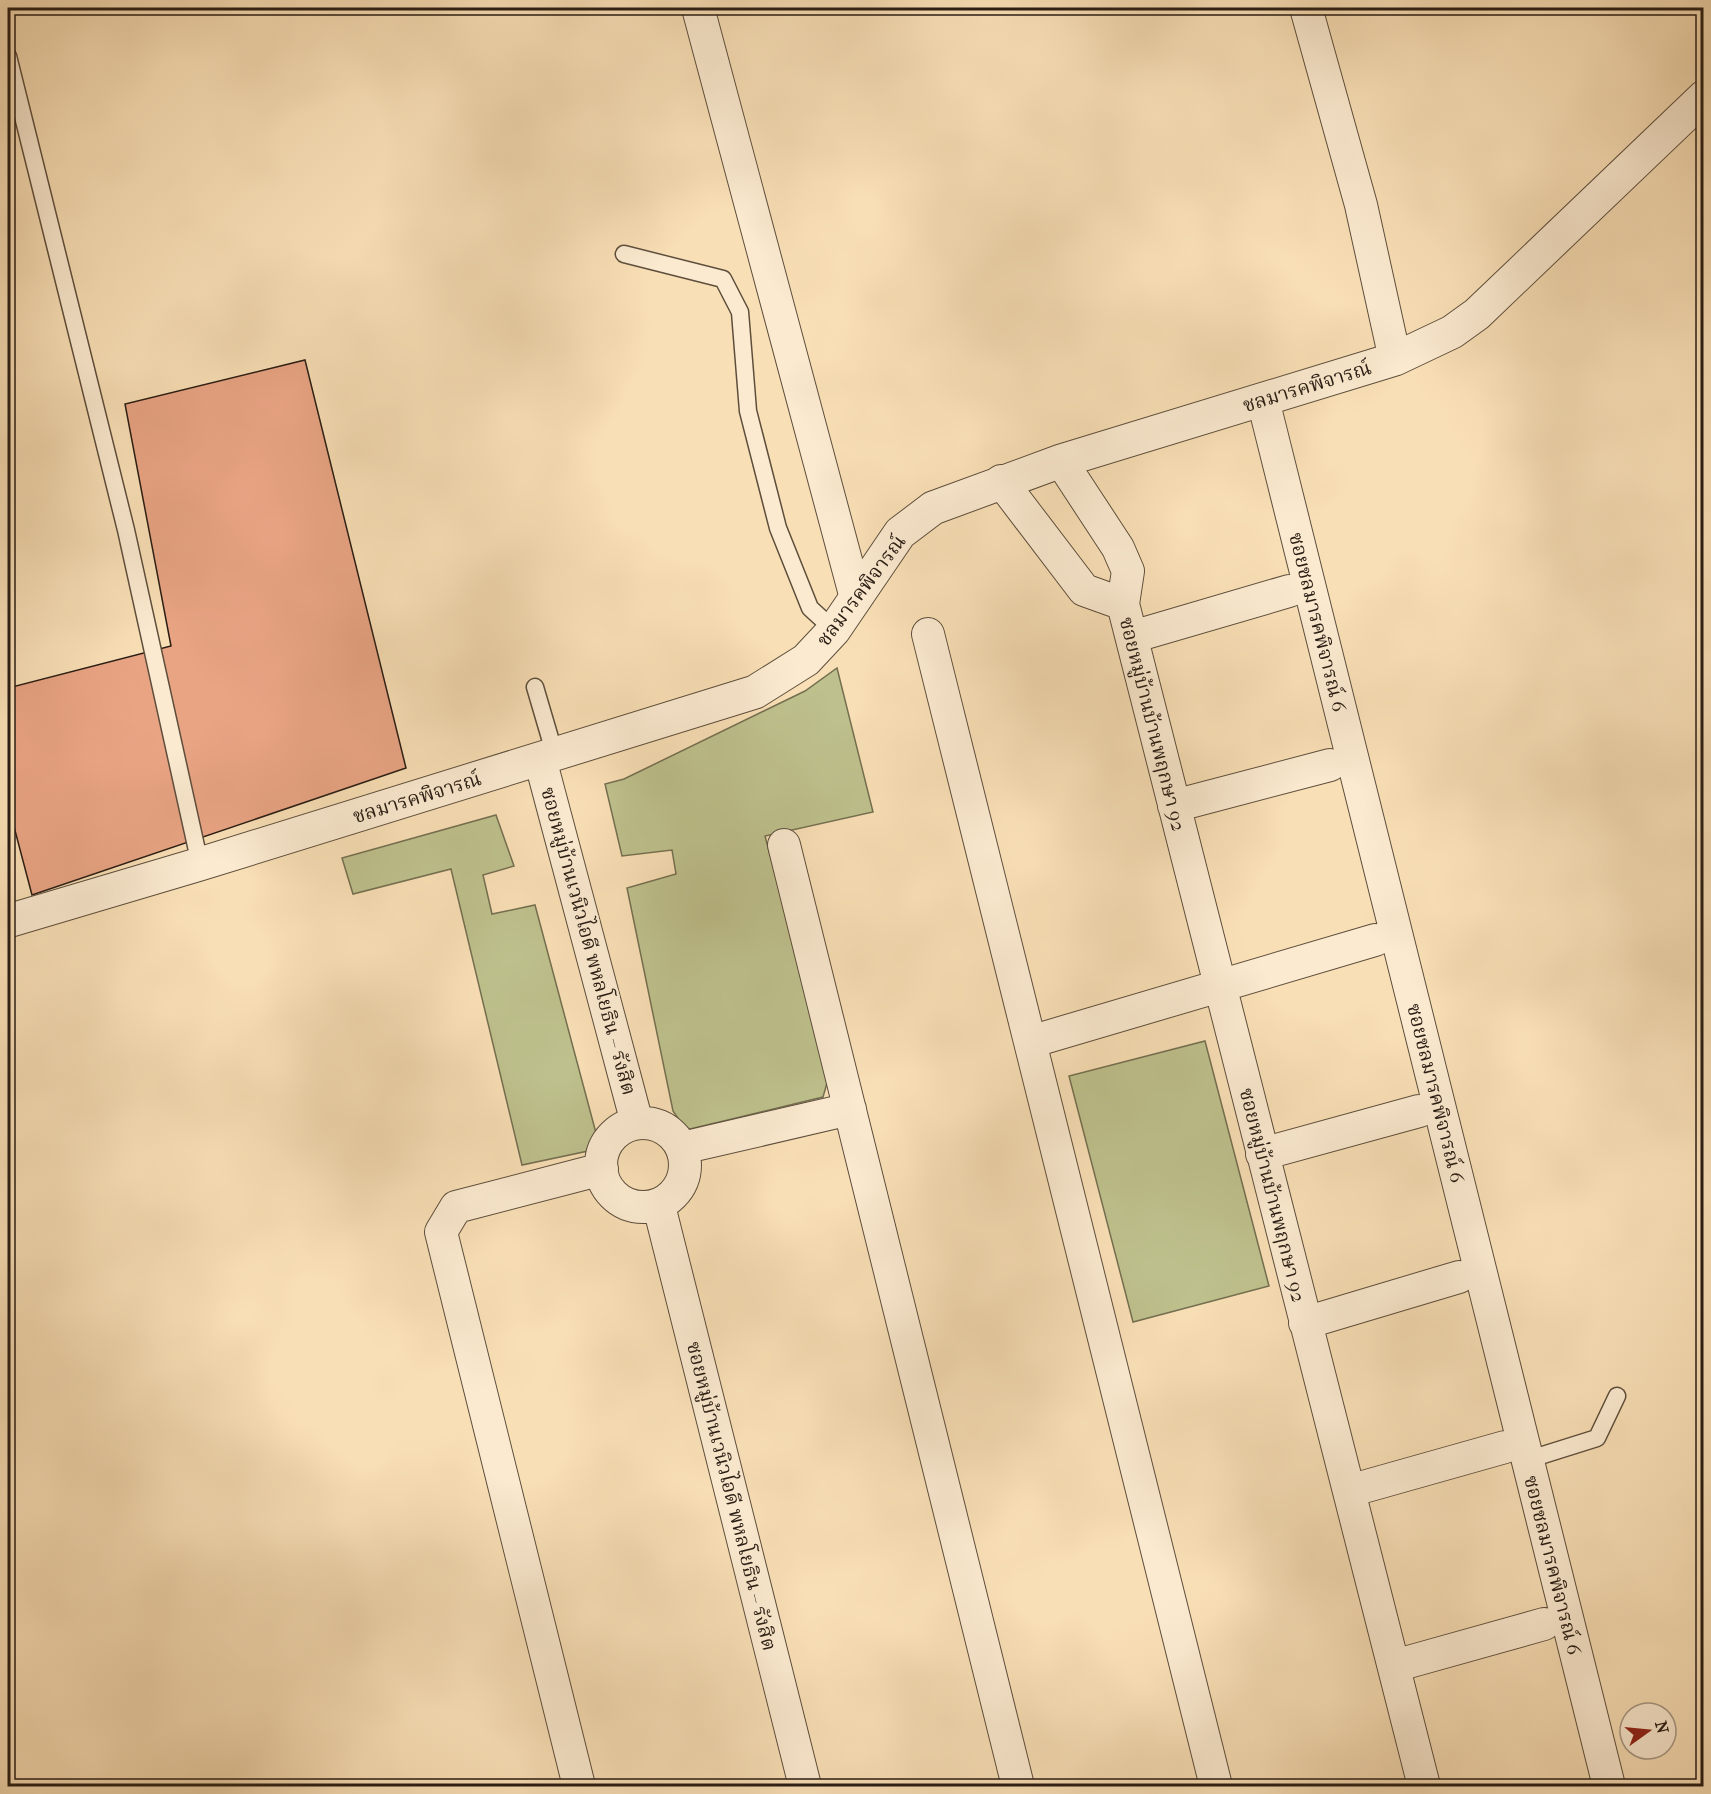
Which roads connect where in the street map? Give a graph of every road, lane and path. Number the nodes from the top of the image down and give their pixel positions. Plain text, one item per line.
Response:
1 (698, 8) edge
2 (1306, 8) edge
3 (8, 56) edge
4 (1704, 98) edge
5 (624, 254) dead end
6 (1395, 359) junction
7 (1263, 400) junction
8 (1061, 461) junction
9 (1001, 481) junction
10 (1289, 591) dead end
11 (856, 598) junction
12 (1123, 604) junction
13 (834, 630) junction
14 (928, 634) dead end
15 (1132, 637) junction
16 (535, 687) dead end
17 (547, 757) junction
18 (1330, 765) dead end
19 (1174, 806) junction
20 (784, 845) dead end
21 (200, 864) junction
22 (8, 921) edge
23 (1375, 940) dead end
24 (1219, 986) junction
25 (1030, 1042) junction
26 (850, 1109) junction
27 (1419, 1111) dead end
28 (637, 1123) junction
29 (682, 1148) junction
30 (1262, 1154) junction
31 (602, 1169) junction
32 (659, 1206) junction
33 (1460, 1277) dead end
34 (1305, 1323) junction
35 (1617, 1396) dead end
36 (1516, 1454) junction
37 (1349, 1491) junction
38 (1544, 1624) dead end
39 (1394, 1666) junction
40 (579, 1786) edge
41 (805, 1786) edge
42 (1018, 1786) edge
43 (1216, 1786) edge
44 (1424, 1786) edge
45 (1609, 1786) edge

1 - 11 street
2 - 6 street
3 - 21 lane
4 - 6 street, ชลมารคพิจารณ์
5 - 13 lane
6 - 7 street, ชลมารคพิจารณ์
7 - 8 street, ชลมารคพิจารณ์
7 - 36 street, ซอยชลมารคพิจารณ์ 6
8 - 9 street, ชลมารคพิจารณ์
8 - 12 street, ซอยหมู่บ้านบ้านพฤกษา 92
9 - 11 street, ชลมารคพิจารณ์
9 - 12 street, ซอยหมู่บ้านบ้านพฤกษา 92
10 - 15 street
11 - 13 street, ชลมารคพิจารณ์
12 - 15 street, ซอยหมู่บ้านบ้านพฤกษา 92
13 - 17 street, ชลมารคพิจารณ์
14 - 25 street
15 - 19 street, ซอยหมู่บ้านบ้านพฤกษา 92
16 - 17 lane
17 - 21 street, ชลมารคพิจารณ์
17 - 28 street, ซอยหมู่บ้านเวนิวไอดี พหลโยธิน – รังสิต
18 - 19 street
19 - 24 street, ซอยหมู่บ้านบ้านพฤกษา 92
20 - 26 street
21 - 22 street, ชลมารคพิจารณ์
23 - 24 street
24 - 25 street
24 - 30 street, ซอยหมู่บ้านบ้านพฤกษา 92
25 - 43 street
26 - 29 street
26 - 42 street
27 - 30 street
28 - 29 street
28 - 31 street
29 - 32 street
30 - 34 street, ซอยหมู่บ้านบ้านพฤกษา 92
31 - 32 street
31 - 40 street
32 - 41 street, ซอยหมู่บ้านเวนิวไอดี พหลโยธิน – รังสิต
33 - 34 street
34 - 37 street, ซอยหมู่บ้านบ้านพฤกษา 92
35 - 36 lane
36 - 37 street
36 - 45 street, ซอยชลมารคพิจารณ์ 6
37 - 39 street, ซอยหมู่บ้านบ้านพฤกษา 92
38 - 39 street
39 - 44 street, ซอยหมู่บ้านบ้านพฤกษา 92

